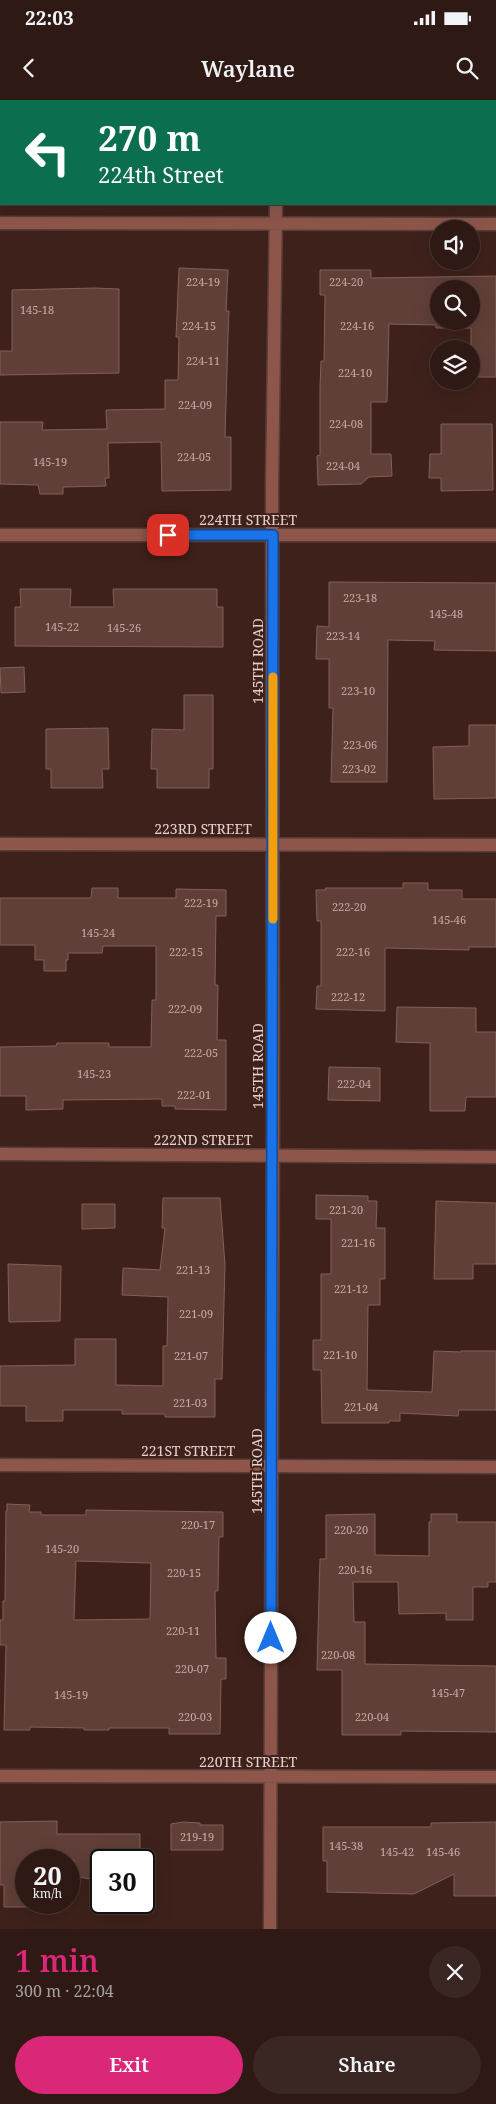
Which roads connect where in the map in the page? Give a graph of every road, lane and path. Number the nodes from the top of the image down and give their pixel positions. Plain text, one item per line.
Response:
1 (276, 205) edge
2 (0, 223) edge
3 (275, 224) junction
4 (496, 224) edge
5 (0, 535) edge
6 (273, 535) junction
7 (496, 535) edge
8 (0, 844) edge
9 (273, 845) junction
10 (496, 845) edge
11 (0, 1154) edge
12 (272, 1156) junction
13 (496, 1156) edge
14 (0, 1464) edge
15 (272, 1466) junction
16 (496, 1467) edge
17 (0, 1776) edge
18 (271, 1777) junction
19 (496, 1778) edge
20 (270, 1929) edge

1 - 3 street, 145TH ROAD
2 - 3 street
3 - 4 street
3 - 6 street, 145TH ROAD
5 - 6 street, 224TH STREET
6 - 7 street, 224TH STREET
6 - 9 street, 145TH ROAD
8 - 9 street, 223RD STREET
9 - 10 street, 223RD STREET
9 - 12 street, 145TH ROAD
11 - 12 street, 222ND STREET
12 - 13 street, 222ND STREET
12 - 15 street, 145TH ROAD
14 - 15 street, 221ST STREET
15 - 16 street, 221ST STREET
15 - 18 street, 145TH ROAD
17 - 18 street, 220TH STREET
18 - 19 street, 220TH STREET
18 - 20 street, 145TH ROAD

